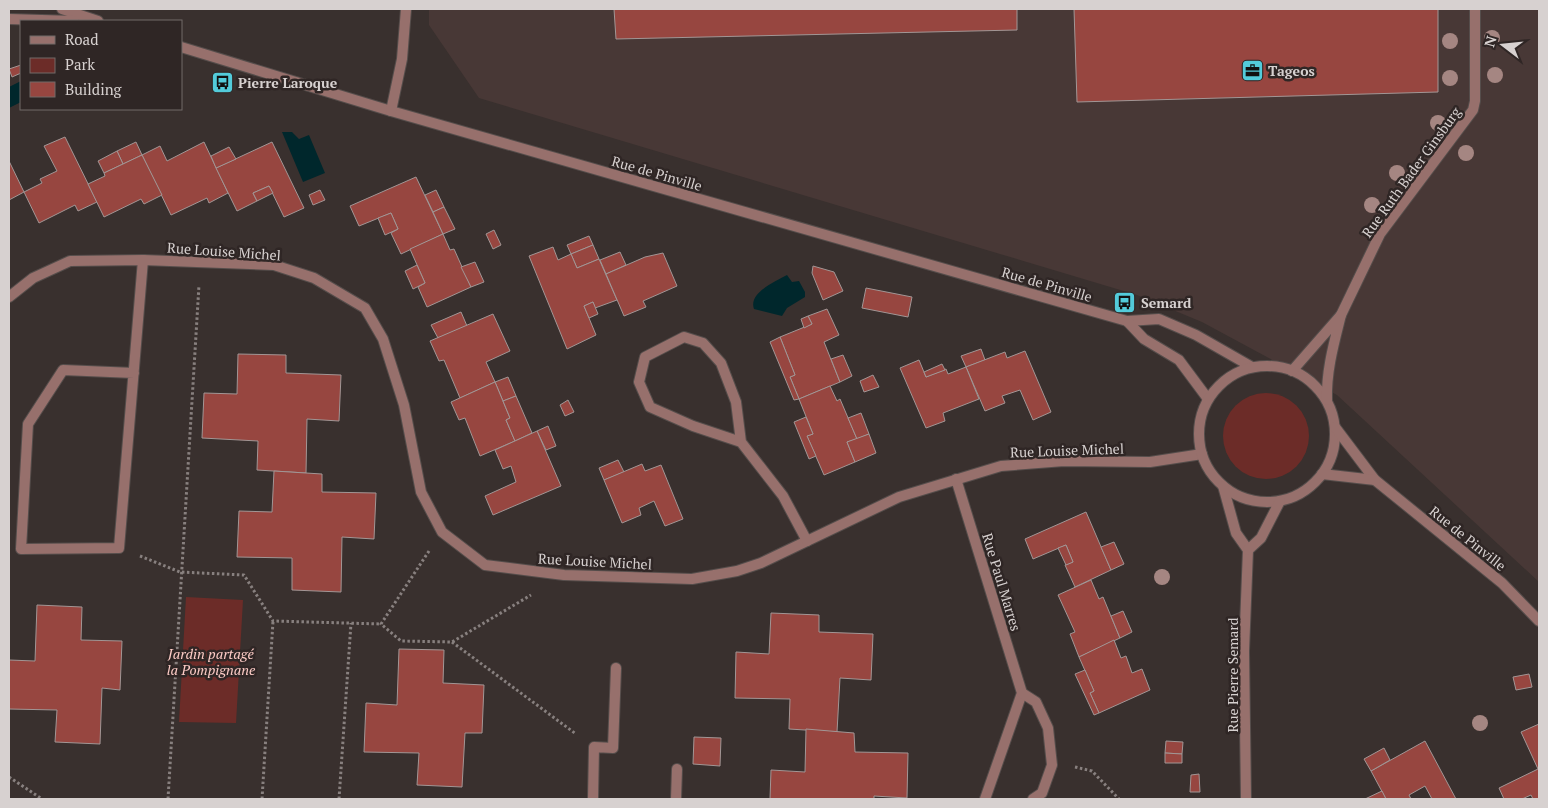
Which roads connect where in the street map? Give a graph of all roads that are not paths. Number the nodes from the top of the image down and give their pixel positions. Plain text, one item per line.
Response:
1 (12, 9) edge
2 (62, 9) edge
3 (406, 9) edge
4 (1475, 9) edge
5 (9, 19) edge
6 (42, 20) edge
7 (95, 20) edge
8 (182, 47) edge
9 (391, 111) junction
10 (143, 260) junction
11 (9, 297) edge
12 (1341, 315) junction
13 (1127, 321) junction
14 (1252, 367) junction
15 (1292, 370) junction
16 (134, 373) junction
17 (1208, 398) junction
18 (1327, 401) junction
19 (1335, 426) junction
20 (741, 442) junction
21 (1202, 454) junction
22 (1322, 474) junction
23 (956, 479) junction
24 (1375, 480) junction
25 (1223, 486) junction
26 (1280, 501) junction
27 (807, 540) junction
28 (1248, 550) junction
29 (1539, 621) edge
30 (616, 668) dead end
31 (1022, 693) junction
32 (677, 768) dead end
33 (592, 799) edge
34 (676, 799) edge
35 (985, 799) edge
36 (1033, 799) edge
37 (1246, 799) edge

1 - 5 street
2 - 7 street
3 - 9 street
4 - 12 street, Rue Ruth Bader Ginsburg
5 - 6 street
8 - 9 street, Rue de Pinville
9 - 13 street, Rue de Pinville
10 - 11 street, Rue Louise Michel
10 - 16 street
10 - 27 street, Rue Louise Michel
12 - 15 street, Rue Ruth Bader Ginsburg
12 - 18 street, Rue Ruth Bader Ginsburg
13 - 14 street, Rue de Pinville
13 - 17 street
14 - 15 street
14 - 17 street
15 - 18 street
16 - 16 street
17 - 21 street
18 - 19 street
19 - 22 street
19 - 24 street, Rue de Pinville
20 - 20 street
20 - 27 street
21 - 23 street, Rue Louise Michel
21 - 25 street
22 - 24 street
22 - 26 street
23 - 27 street, Rue Louise Michel
23 - 31 street, Rue Paul Marres
24 - 29 street, Rue de Pinville
25 - 26 street
25 - 28 street
26 - 28 street
28 - 37 street, Rue Pierre Semard
30 - 33 street
31 - 35 street
31 - 36 street, Rue Paul Marres
32 - 34 street

